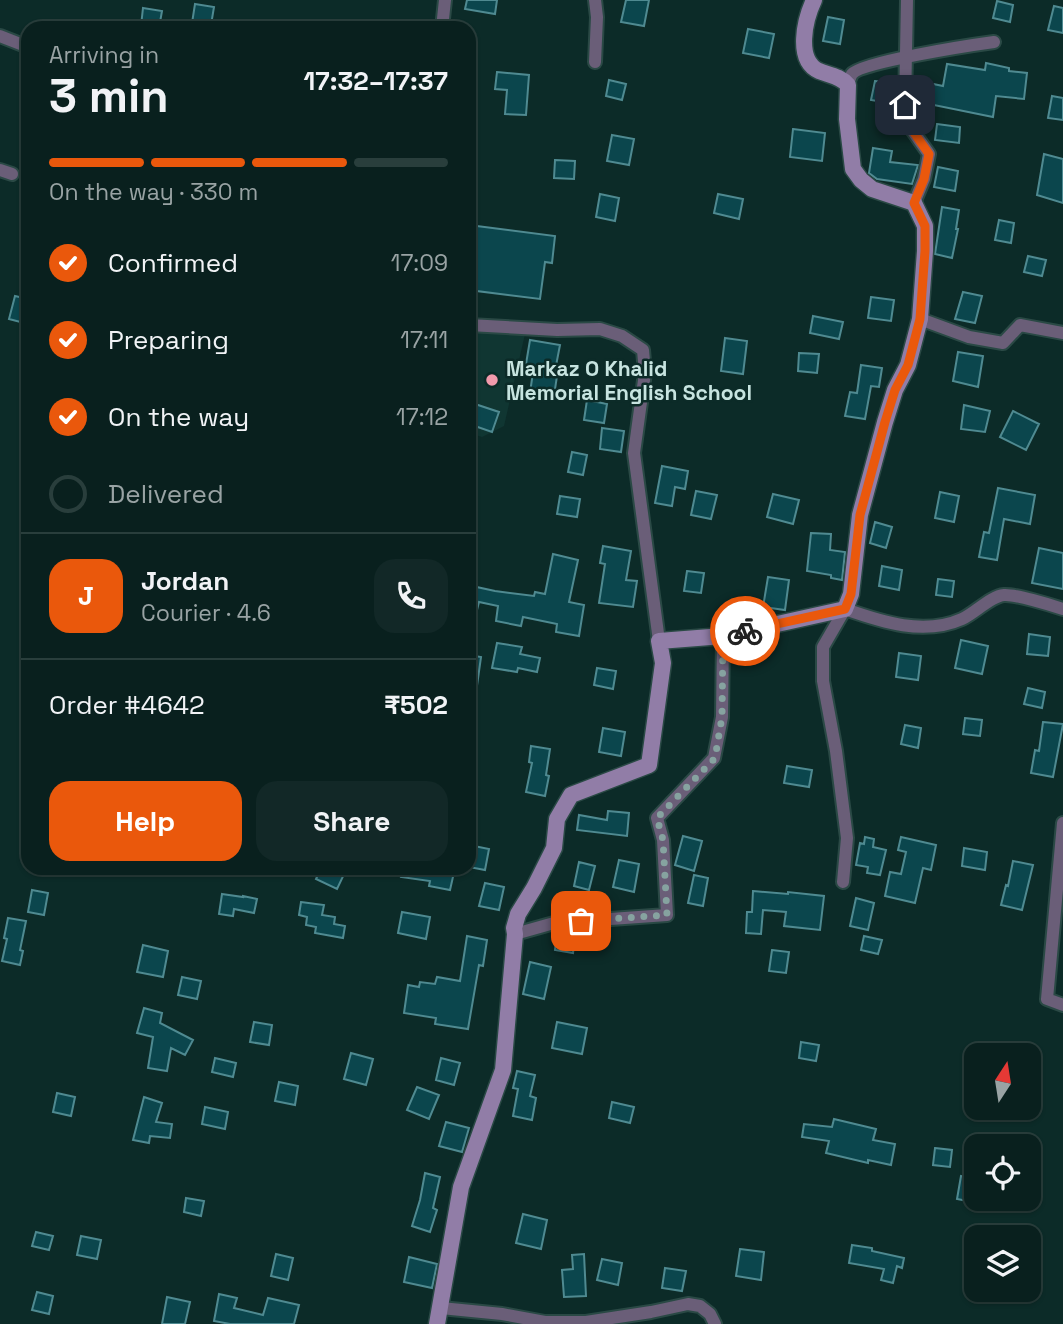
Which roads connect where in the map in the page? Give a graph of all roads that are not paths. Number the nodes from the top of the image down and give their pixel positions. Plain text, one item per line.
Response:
1 (445, 0) edge
2 (595, 0) edge
3 (814, 0) edge
4 (907, 0) edge
5 (443, 21) edge
6 (0, 36) edge
7 (993, 42) dead end
8 (21, 44) edge
9 (905, 59) junction
10 (595, 62) dead end
11 (848, 85) junction
12 (914, 203) junction
13 (920, 319) junction
14 (476, 325) edge
15 (1063, 333) edge
16 (845, 609) junction
17 (1063, 609) edge
18 (723, 635) junction
19 (659, 641) junction
20 (1063, 823) edge
21 (843, 882) dead end
22 (515, 934) junction
23 (1063, 1005) edge
24 (439, 1316) edge
25 (715, 1324) edge

1 - 5 street
2 - 10 street
3 - 11 main road
4 - 9 street
6 - 8 street
7 - 9 street
9 - 11 street
9 - 12 street
11 - 12 main road
12 - 13 main road
13 - 15 street
13 - 16 main road
14 - 19 street
16 - 17 street
16 - 18 main road
16 - 21 street
18 - 19 main road
18 - 22 street
19 - 22 main road
20 - 23 street
22 - 24 main road
24 - 25 street

